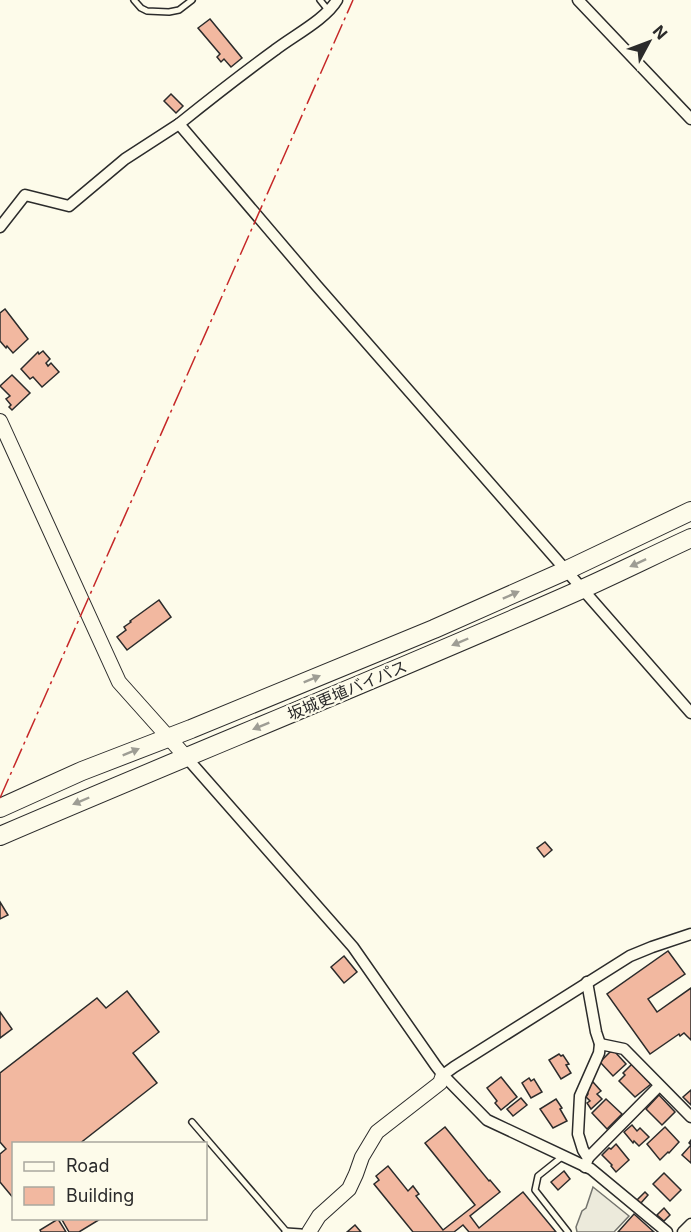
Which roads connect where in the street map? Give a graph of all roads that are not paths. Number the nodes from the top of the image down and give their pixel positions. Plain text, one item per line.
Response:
1 (134, 0) edge
2 (192, 0) edge
3 (320, 0) edge
4 (337, 0) edge
5 (578, 0) edge
6 (328, 10) junction
7 (691, 119) edge
8 (179, 124) junction
9 (0, 227) edge
10 (0, 421) edge
11 (691, 511) edge
12 (691, 538) edge
13 (567, 570) junction
14 (582, 589) junction
15 (691, 713) edge
16 (168, 737) junction
17 (186, 757) junction
18 (0, 808) edge
19 (0, 836) edge
20 (691, 934) edge
21 (587, 982) junction
22 (600, 1044) junction
23 (443, 1075) junction
24 (659, 1086) junction
25 (691, 1117) edge
26 (192, 1122) dead end
27 (563, 1156) junction
28 (587, 1162) junction
29 (691, 1224) edge
30 (286, 1232) edge
31 (301, 1232) edge
32 (309, 1232) edge
33 (568, 1232) edge
34 (667, 1232) edge
35 (682, 1232) edge

1 - 2 lane
3 - 6 lane
4 - 6 street
5 - 7 street
6 - 8 street
8 - 9 street
8 - 13 street
10 - 16 street
11 - 13 highway, 坂城更埴バイパス
12 -> 14 highway, 坂城更埴バイパス
13 - 14 street
16 -> 13 highway, 坂城更埴バイパス
14 - 15 street
14 -> 17 highway, 坂城更埴バイパス
16 - 17 street
18 -> 16 highway, 坂城更埴バイパス
17 -> 19 highway, 坂城更埴バイパス
17 - 23 street
20 - 21 street
21 - 22 street
21 - 23 street
22 - 24 street
22 - 28 street
23 - 27 street
23 - 32 street
24 - 25 street
24 - 28 street
26 - 30 lane
27 - 28 street
27 - 33 lane
28 - 34 street
29 - 35 street
30 - 31 lane

